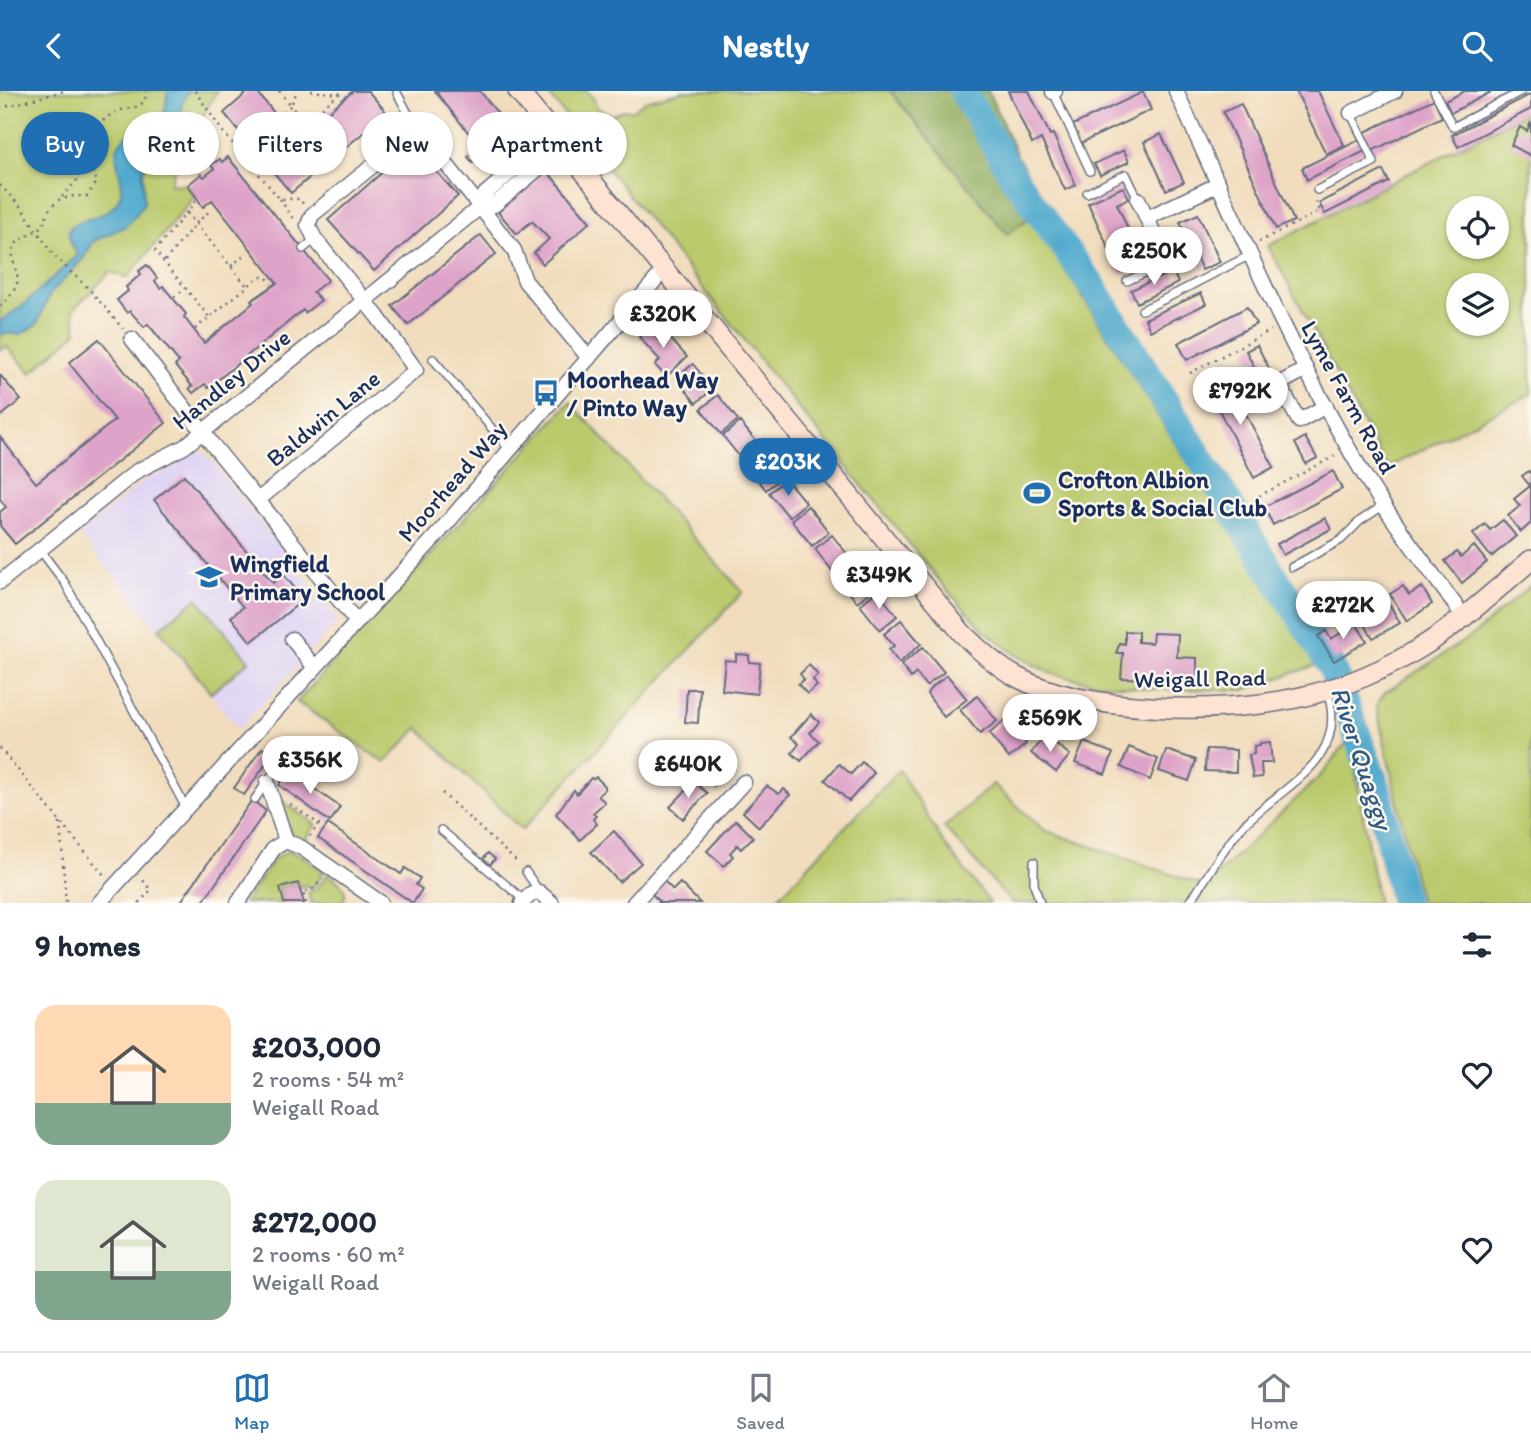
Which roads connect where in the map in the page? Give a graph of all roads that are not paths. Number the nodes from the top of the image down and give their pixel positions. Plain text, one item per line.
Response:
1 (518, 91) edge
2 (1054, 91) edge
3 (1176, 91) edge
4 (1434, 91) edge
5 (1522, 91) edge
6 (1390, 92) edge
7 (397, 93) dead end
8 (408, 112) edge
9 (535, 112) edge
10 (1351, 113) joint
11 (453, 170) edge
12 (1090, 171) dead end
13 (361, 174) edge
14 (508, 175) edge
15 (586, 175) edge
16 (1219, 184) junction
17 (1317, 190) road end
18 (1087, 193) dead end
19 (1138, 199) joint
20 (483, 205) junction
21 (1147, 218) junction
22 (1156, 238) joint
23 (315, 239) junction
24 (303, 249) dead end
25 (1250, 251) junction
26 (664, 270) junction
27 (1128, 281) dead end
28 (364, 301) junction
29 (1142, 310) dead end
30 (132, 339) road end
31 (589, 358) junction
32 (433, 359) dead end
33 (1306, 369) junction
34 (1326, 406) junction
35 (204, 430) junction
36 (510, 450) junction
37 (258, 501) junction
38 (1384, 505) junction
39 (40, 550) junction
40 (1531, 560) edge
41 (1292, 567) dead end
42 (0, 582) edge
43 (1464, 617) junction
44 (357, 622) junction
45 (292, 639) dead end
46 (315, 668) junction
47 (1335, 687) junction
48 (279, 765) dead end
49 (267, 782) junction
50 (744, 782) dead end
51 (255, 799) dead end
52 (186, 808) junction
53 (442, 829) dead end
54 (286, 841) junction
55 (1034, 862) dead end
56 (526, 871) road end
57 (360, 889) junction
58 (529, 897) edge
59 (99, 903) edge
60 (238, 903) edge
61 (351, 903) edge
62 (381, 903) edge
63 (552, 903) edge
64 (635, 903) edge
65 (1040, 903) edge
66 (1189, 903) edge

1 - 9 street, Weigall Road
2 - 12 lane
3 - 16 street, Lyme Farm Road
4 - 5 lane
6 - 10 street
7 - 8 lane
10 - 17 lane
11 - 20 street
13 - 23 street
14 - 20 street, Handley Drive
15 - 26 street, Weigall Road
16 - 21 street
16 - 25 street, Lyme Farm Road
18 - 19 lane
19 - 21 street
20 - 28 street, Handley Drive
20 - 31 street
21 - 22 street
22 - 27 lane
23 - 24 lane
23 - 28 street
25 - 29 lane
25 - 33 street, Lyme Farm Road
26 - 31 street, Moorhead Way
26 - 47 street, Weigall Road
28 - 35 street, Handley Drive
28 - 37 street, Baldwin Lane
30 - 35 street
31 - 36 street, Moorhead Way
32 - 36 lane
33 - 34 street, Lyme Farm Road
33 - 34 street
34 - 38 street, Lyme Farm Road
35 - 37 street
35 - 39 street, Handley Drive
36 - 44 street, Moorhead Way
37 - 44 street
38 - 41 lane
38 - 43 street, Lyme Farm Road
39 - 42 street, Handley Drive
39 - 52 lane
40 - 43 street, Weigall Road
43 - 47 street, Weigall Road
44 - 46 street, Moorhead Way
45 - 46 street
46 - 52 street, Moorhead Way
47 - 66 lane
48 - 49 lane
49 - 51 lane
49 - 54 street
50 - 64 street
52 - 59 street, Moorhead Way
53 - 58 lane
54 - 57 street
54 - 60 street
55 - 65 lane
56 - 58 lane
57 - 61 street
57 - 62 street
58 - 63 street

